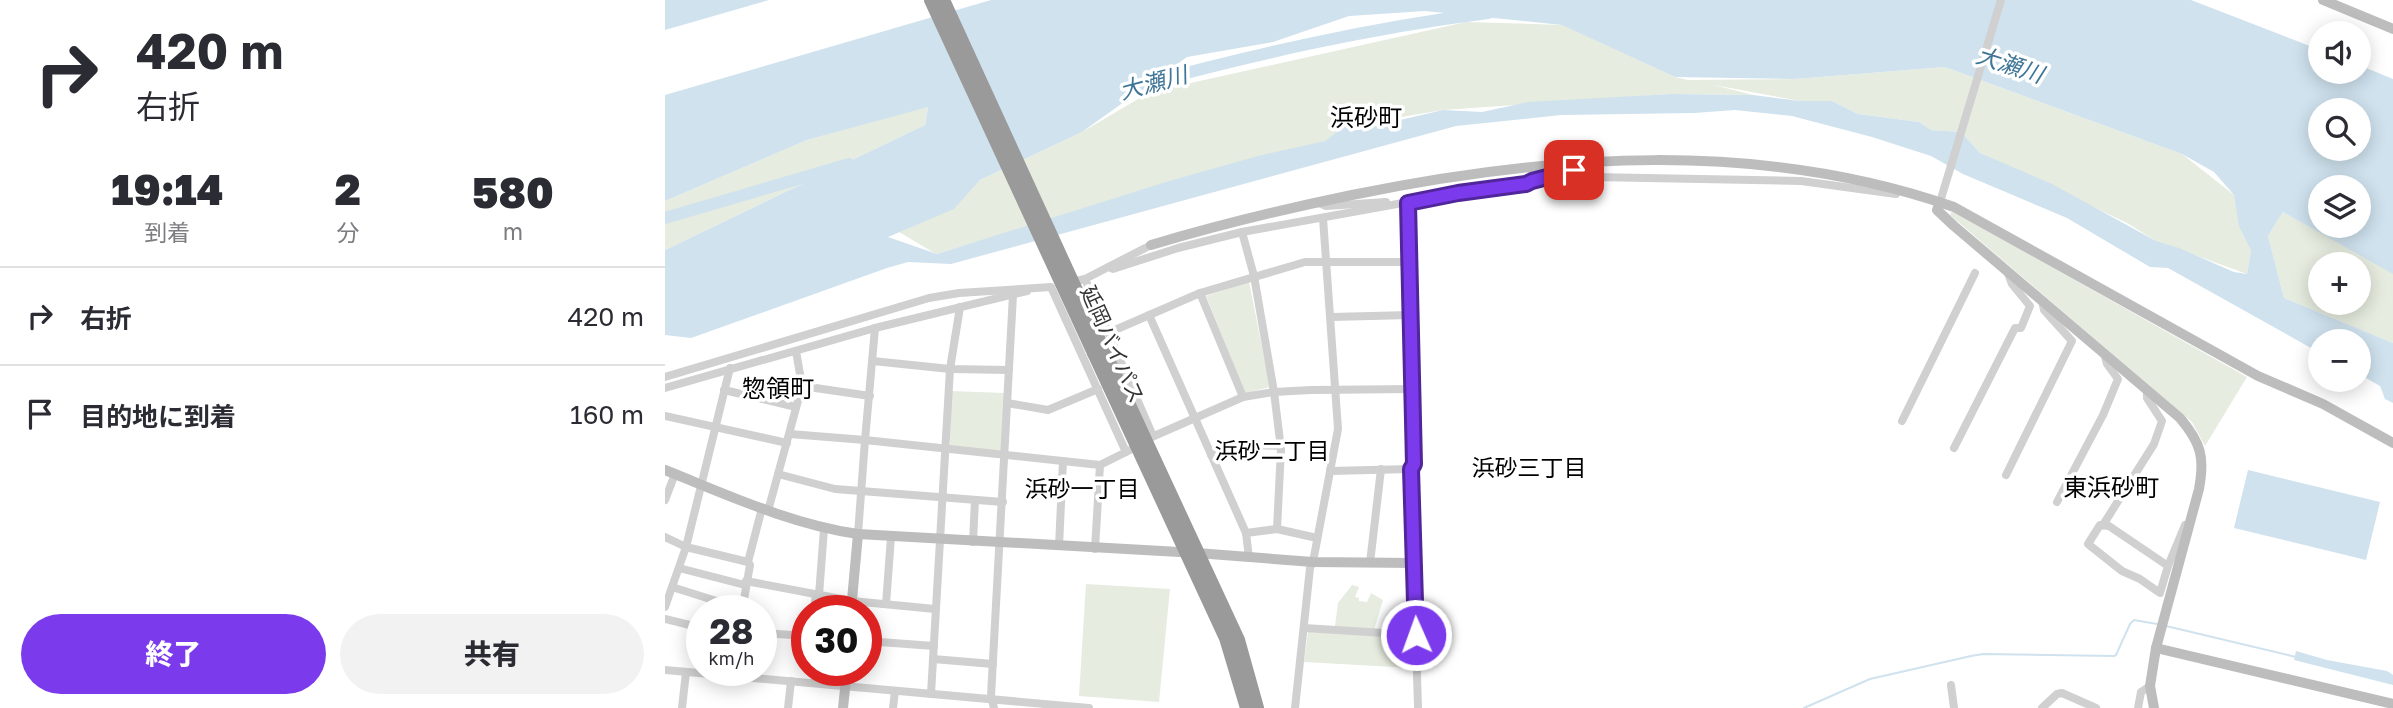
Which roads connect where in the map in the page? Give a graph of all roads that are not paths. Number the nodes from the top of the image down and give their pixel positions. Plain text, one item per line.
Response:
1 (931, 0) edge
2 (943, 0) edge
3 (2001, 0) edge
4 (2323, 0) edge
5 (2393, 29) edge
6 (1600, 160) junction
7 (1526, 184) junction
8 (1912, 192) junction
9 (1941, 198) junction
10 (1318, 202) junction
11 (1408, 203) junction
12 (1323, 218) junction
13 (1242, 232) junction
14 (1151, 245) joint
15 (1328, 262) junction
16 (1409, 262) junction
17 (1108, 267) junction
18 (2007, 271) junction
19 (1975, 273) dead end
20 (1254, 276) junction
21 (1085, 279) junction
22 (1051, 286) junction
23 (1200, 293) junction
24 (1013, 295) junction
25 (2042, 300) junction
26 (960, 307) junction
27 (1149, 314) junction
28 (1411, 316) junction
29 (1331, 317) junction
30 (876, 328) junction
31 (1108, 333) junction
32 (796, 351) junction
33 (1098, 351) junction
34 (2104, 354) junction
35 (873, 361) junction
36 (730, 368) junction
37 (950, 369) junction
38 (1009, 370) junction
39 (665, 377) edge
40 (802, 386) junction
41 (665, 388) edge
42 (1098, 389) junction
43 (1413, 389) junction
44 (725, 390) junction
45 (1336, 390) junction
46 (2147, 390) junction
47 (1274, 392) junction
48 (870, 396) junction
49 (1243, 397) junction
50 (1007, 403) junction
51 (796, 407) junction
52 (665, 416) edge
53 (1195, 419) junction
54 (1902, 421) dead end
55 (716, 427) junction
56 (788, 438) junction
57 (865, 440) junction
58 (2393, 443) edge
59 (1140, 444) junction
60 (1281, 446) junction
61 (946, 447) junction
62 (1954, 448) dead end
63 (1005, 454) junction
64 (1211, 455) junction
65 (1063, 461) junction
66 (1100, 465) junction
67 (1411, 469) junction
68 (1381, 470) junction
69 (1330, 471) junction
70 (670, 472) edge
71 (778, 474) junction
72 (2006, 475) dead end
73 (701, 485) junction
74 (860, 489) junction
75 (942, 497) junction
76 (665, 500) edge
77 (975, 500) junction
78 (2196, 500) junction
79 (1003, 502) junction
80 (2057, 502) dead end
81 (765, 510) junction
82 (2103, 525) junction
83 (824, 529) junction
84 (1277, 529) junction
85 (1246, 533) junction
86 (858, 534) junction
87 (665, 537) edge
88 (891, 537) junction
89 (1317, 538) junction
90 (939, 540) junction
91 (973, 542) junction
92 (1000, 543) junction
93 (1059, 546) junction
94 (686, 547) junction
95 (1095, 549) junction
96 (1192, 554) junction
97 (1249, 558) junction
98 (748, 562) junction
99 (1313, 562) junction
100 (1370, 563) junction
101 (1414, 563) junction
102 (2168, 566) junction
103 (678, 568) junction
104 (746, 583) junction
105 (672, 587) junction
106 (817, 594) junction
107 (696, 595) edge
108 (744, 595) edge
109 (820, 595) edge
110 (853, 595) edge
111 (882, 604) edge
112 (886, 604) junction
113 (665, 607) edge
114 (935, 609) junction
115 (665, 619) edge
116 (686, 624) edge
117 (1304, 628) junction
118 (1416, 635) junction
119 (882, 642) edge
120 (934, 646) junction
121 (2157, 648) junction
122 (933, 659) junction
123 (993, 664) junction
124 (665, 670) edge
125 (686, 672) joint
126 (777, 679) edge
127 (791, 681) joint
128 (1951, 685) dead end
129 (846, 686) joint
130 (2150, 686) junction
131 (894, 691) junction
132 (931, 694) junction
133 (993, 704) edge
134 (2079, 704) edge
135 (2393, 704) edge
136 (682, 708) edge
137 (788, 708) edge
138 (843, 708) edge
139 (893, 708) edge
140 (1089, 708) edge
141 (1247, 708) edge
142 (1257, 708) edge
143 (1295, 708) edge
144 (1418, 708) edge
145 (1954, 708) edge
146 (2042, 708) edge
147 (2096, 708) edge
148 (2138, 708) edge
149 (2154, 708) edge

1 - 33 highway, 延岡バイパス, bridge
2 - 33 highway, 延岡バイパス, bridge
3 - 9 street
4 - 5 street
6 - 7 street
6 - 8 street
6 - 10 street
7 - 8 street
7 - 11 street
8 - 9 street
9 - 18 street
9 - 58 street
10 - 11 street
10 - 14 street
11 - 12 street
11 - 16 street
12 - 13 street
12 - 15 street
13 - 17 street
13 - 20 street
14 - 17 street
15 - 16 street
15 - 20 street
15 - 29 street
16 - 28 street
17 - 21 street
18 - 25 street
18 - 62 street
19 - 54 street
20 - 23 street
20 - 47 street
21 - 22 street
21 - 31 street
22 - 24 street
22 - 39 street
22 - 42 street
23 - 27 street
23 - 49 street
24 - 26 street
24 - 38 street
25 - 34 street
25 - 72 street
26 - 30 street
26 - 37 street
27 - 31 street
27 - 53 street
28 - 29 street
28 - 43 street
29 - 45 street
30 - 32 street
30 - 35 street
31 - 59 street
32 - 36 street
32 - 40 street
33 - 59 highway, 延岡バイパス
34 - 46 street
34 - 80 street
35 - 37 street
35 - 48 street
36 - 41 street
36 - 44 street
37 - 38 street
37 - 61 street
38 - 50 street
40 - 48 street
40 - 51 street
42 - 50 street
42 - 59 street
43 - 45 street
43 - 67 street
44 - 51 street
44 - 55 street
45 - 47 street
45 - 69 street
46 - 78 street
46 - 82 street
47 - 49 street
47 - 60 street
48 - 57 street
49 - 53 street
50 - 63 street
51 - 56 street
52 - 55 street
53 - 59 street
53 - 64 street
55 - 56 street
55 - 73 street
56 - 57 street
56 - 71 street
57 - 61 street
57 - 74 street
59 - 66 street
59 - 96 highway, 延岡バイパス
60 - 64 street
60 - 84 street
61 - 63 street
61 - 75 street
63 - 65 street
63 - 79 street
64 - 85 street
65 - 66 street
65 - 93 street
66 - 95 street
67 - 68 street
67 - 101 street
68 - 69 street
68 - 100 street
69 - 89 street
70 - 73 street
70 - 76 street
71 - 74 street
71 - 81 street
73 - 81 street
73 - 94 street
74 - 75 street
74 - 86 street
75 - 77 street
75 - 90 street
77 - 79 street
77 - 91 street
78 - 102 street
78 - 121 street
79 - 92 street
81 - 83 street
81 - 98 street
82 - 102 street
82 - 102 street
83 - 86 street
83 - 106 street
84 - 85 street
84 - 89 street
85 - 97 street
86 - 88 street
86 - 110 street
87 - 94 street
88 - 90 street
88 - 112 street
89 - 99 street
90 - 91 street
90 - 114 street
91 - 92 street
92 - 93 street
92 - 123 street
93 - 95 street
94 - 98 street
94 - 103 street
95 - 96 street
96 - 97 street
96 - 141 highway, 延岡バイパス
96 - 142 highway, 延岡バイパス
97 - 99 street
98 - 104 street
99 - 100 street
99 - 117 street
100 - 101 street
101 - 118 street
103 - 104 street
103 - 105 street
104 - 106 street
104 - 108 street
105 - 107 street
105 - 113 street
106 - 109 street
111 - 112 street
112 - 114 street
114 - 120 street
115 - 116 street
117 - 118 street
117 - 143 street
118 - 144 street
119 - 120 street
120 - 122 street
121 - 130 street
121 - 135 street
122 - 123 street
122 - 132 street
123 - 133 street
124 - 125 street
125 - 136 street
126 - 127 street
127 - 137 street
128 - 145 street
129 - 131 street
129 - 138 street
130 - 148 street
130 - 149 street
131 - 132 street
131 - 139 street
132 - 133 street
133 - 140 street
134 - 146 street
134 - 147 street

